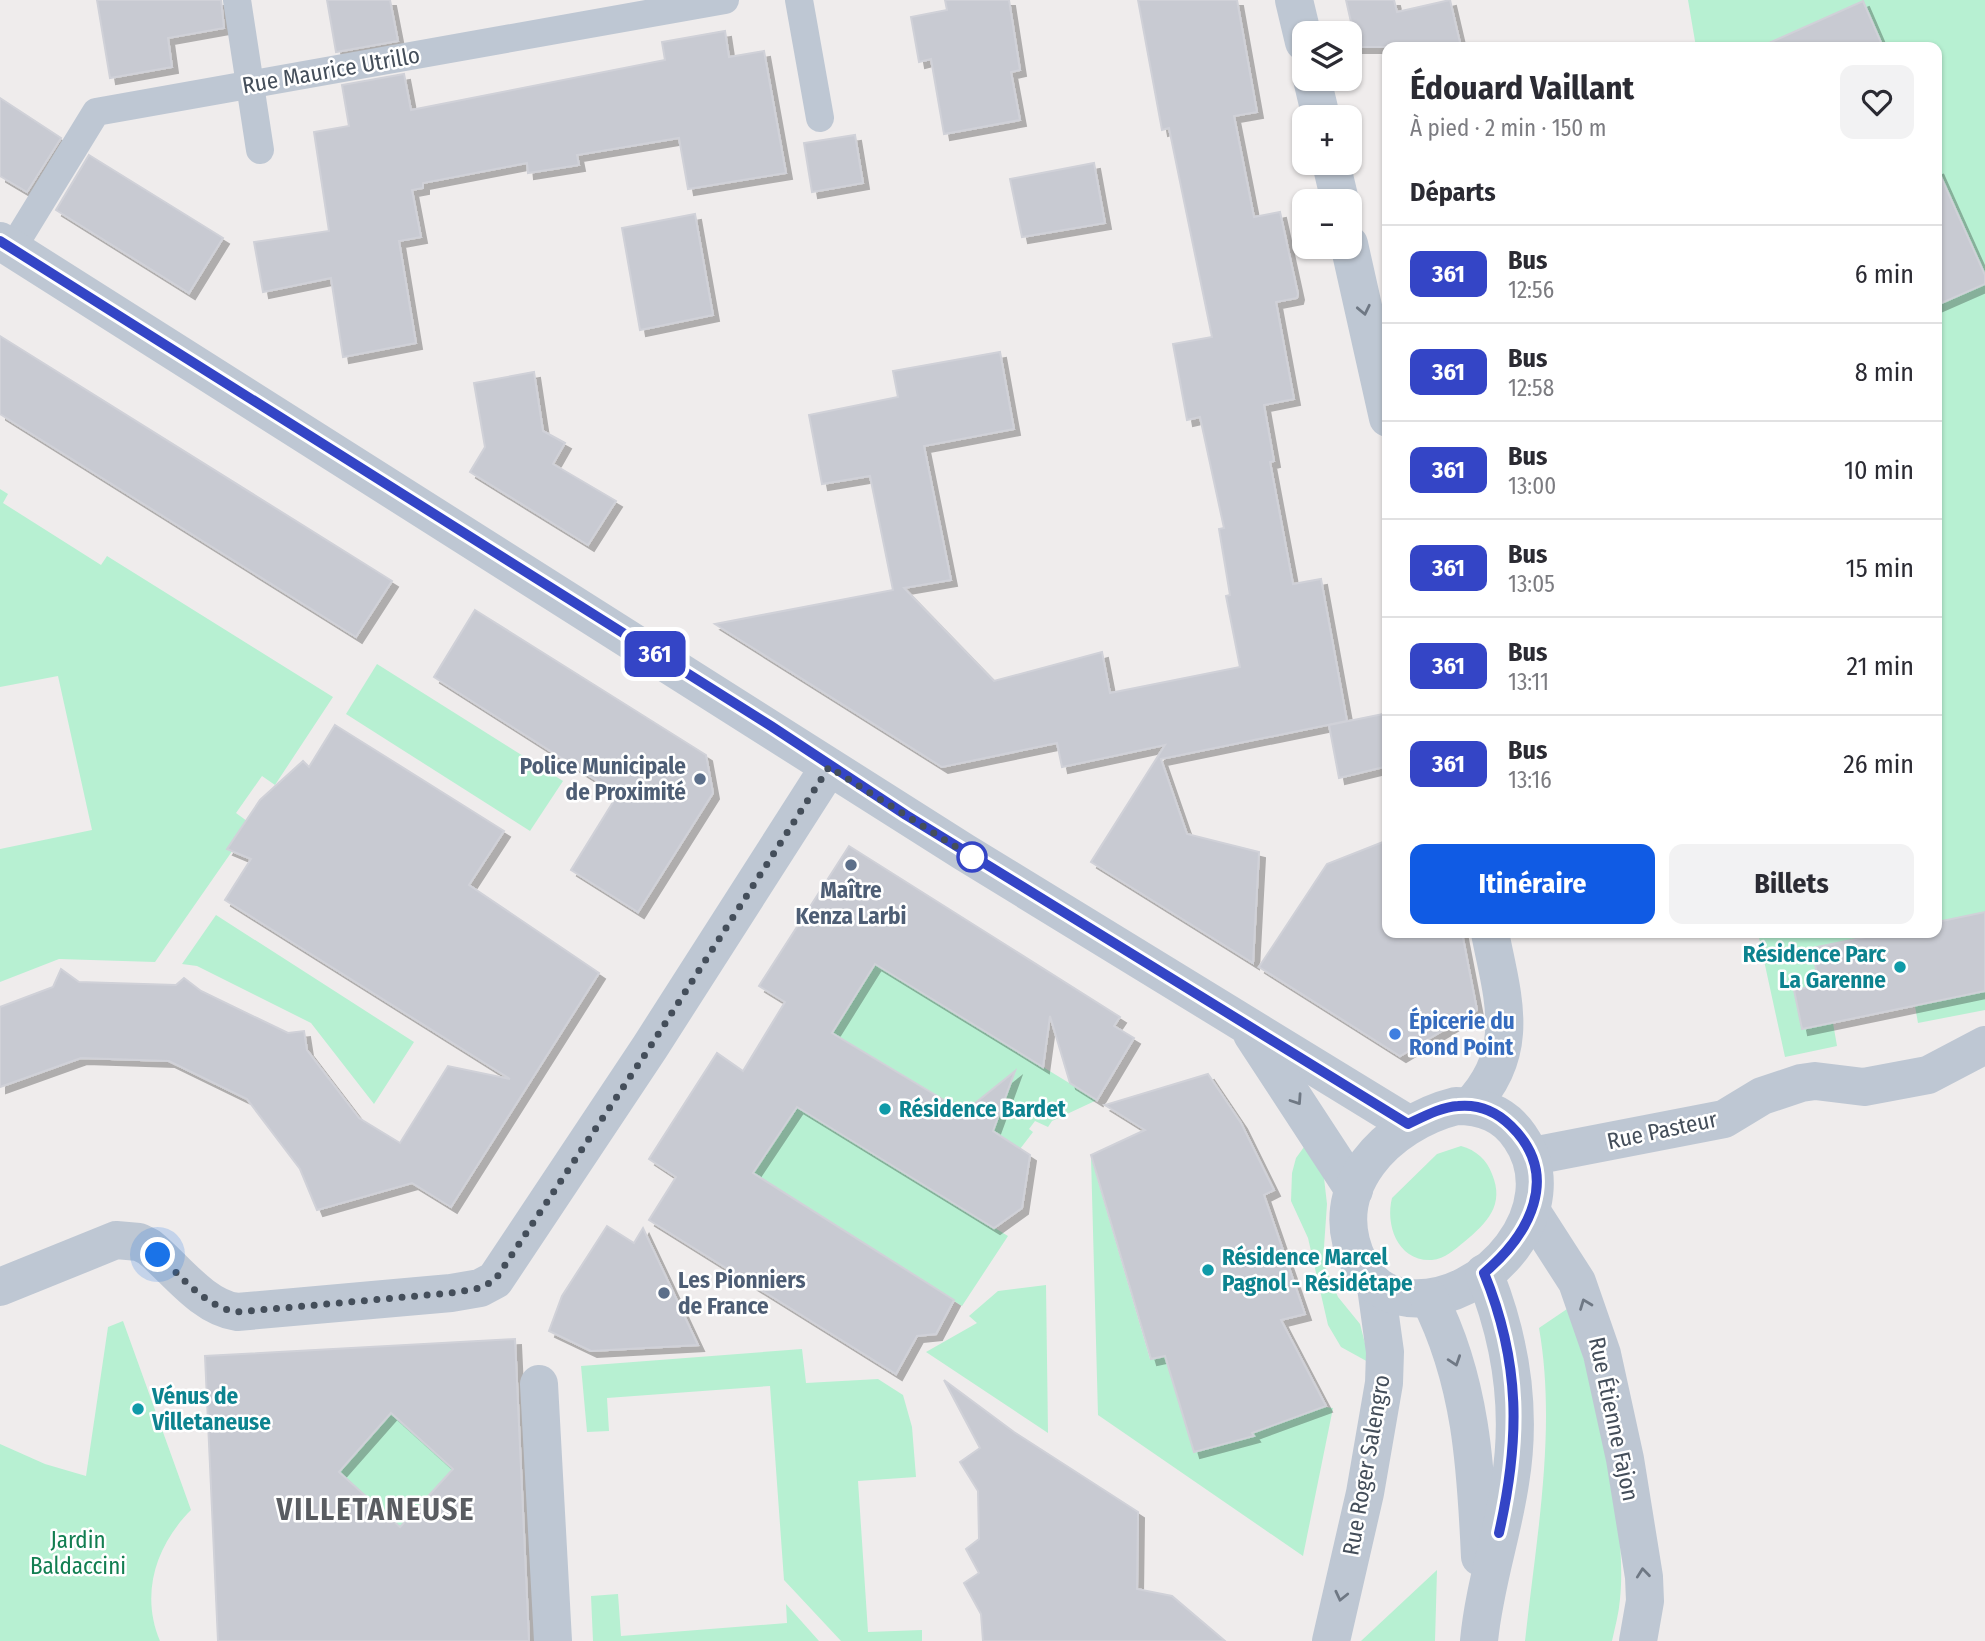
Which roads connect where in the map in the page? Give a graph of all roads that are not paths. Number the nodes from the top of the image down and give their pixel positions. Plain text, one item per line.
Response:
1 (237, 0) edge
2 (725, 0) edge
3 (799, 0) edge
4 (1294, 0) edge
5 (1299, 21) edge
6 (250, 85) junction
7 (820, 118) dead end
8 (260, 150) dead end
9 (6, 245) edge
10 (1352, 259) edge
11 (1382, 391) edge
12 (829, 767) junction
13 (1491, 938) edge
14 (1245, 1023) junction
15 (1985, 1045) edge
16 (1470, 1106) junction
17 (1408, 1124) junction
18 (1533, 1156) junction
19 (1354, 1190) junction
20 (1532, 1212) junction
21 (1484, 1273) junction
22 (0, 1287) edge
23 (1376, 1287) junction
24 (1429, 1298) junction
25 (539, 1384) dead end
26 (1480, 1625) edge
27 (553, 1641) edge
28 (1331, 1641) edge
29 (1637, 1641) edge

1 - 6 lane
2 - 6 lane, Rue Maurice Utrillo
3 - 7 lane
4 - 5 street
6 - 8 lane
6 - 9 lane, Rue Maurice Utrillo
9 - 12 street
10 -> 11 street
12 - 14 street
12 - 22 street
13 - 16 street
14 - 17 street
14 -> 19 street
15 - 18 street, Rue Pasteur
16 - 17 street
16 - 18 street
17 - 19 street
18 - 20 street
19 - 23 street
20 - 21 street
29 -> 20 street, Rue Étienne Fajon
21 - 24 street
21 - 26 street
23 - 24 street
23 -> 28 street, Rue Roger Salengro
24 -> 26 street
25 - 27 street

